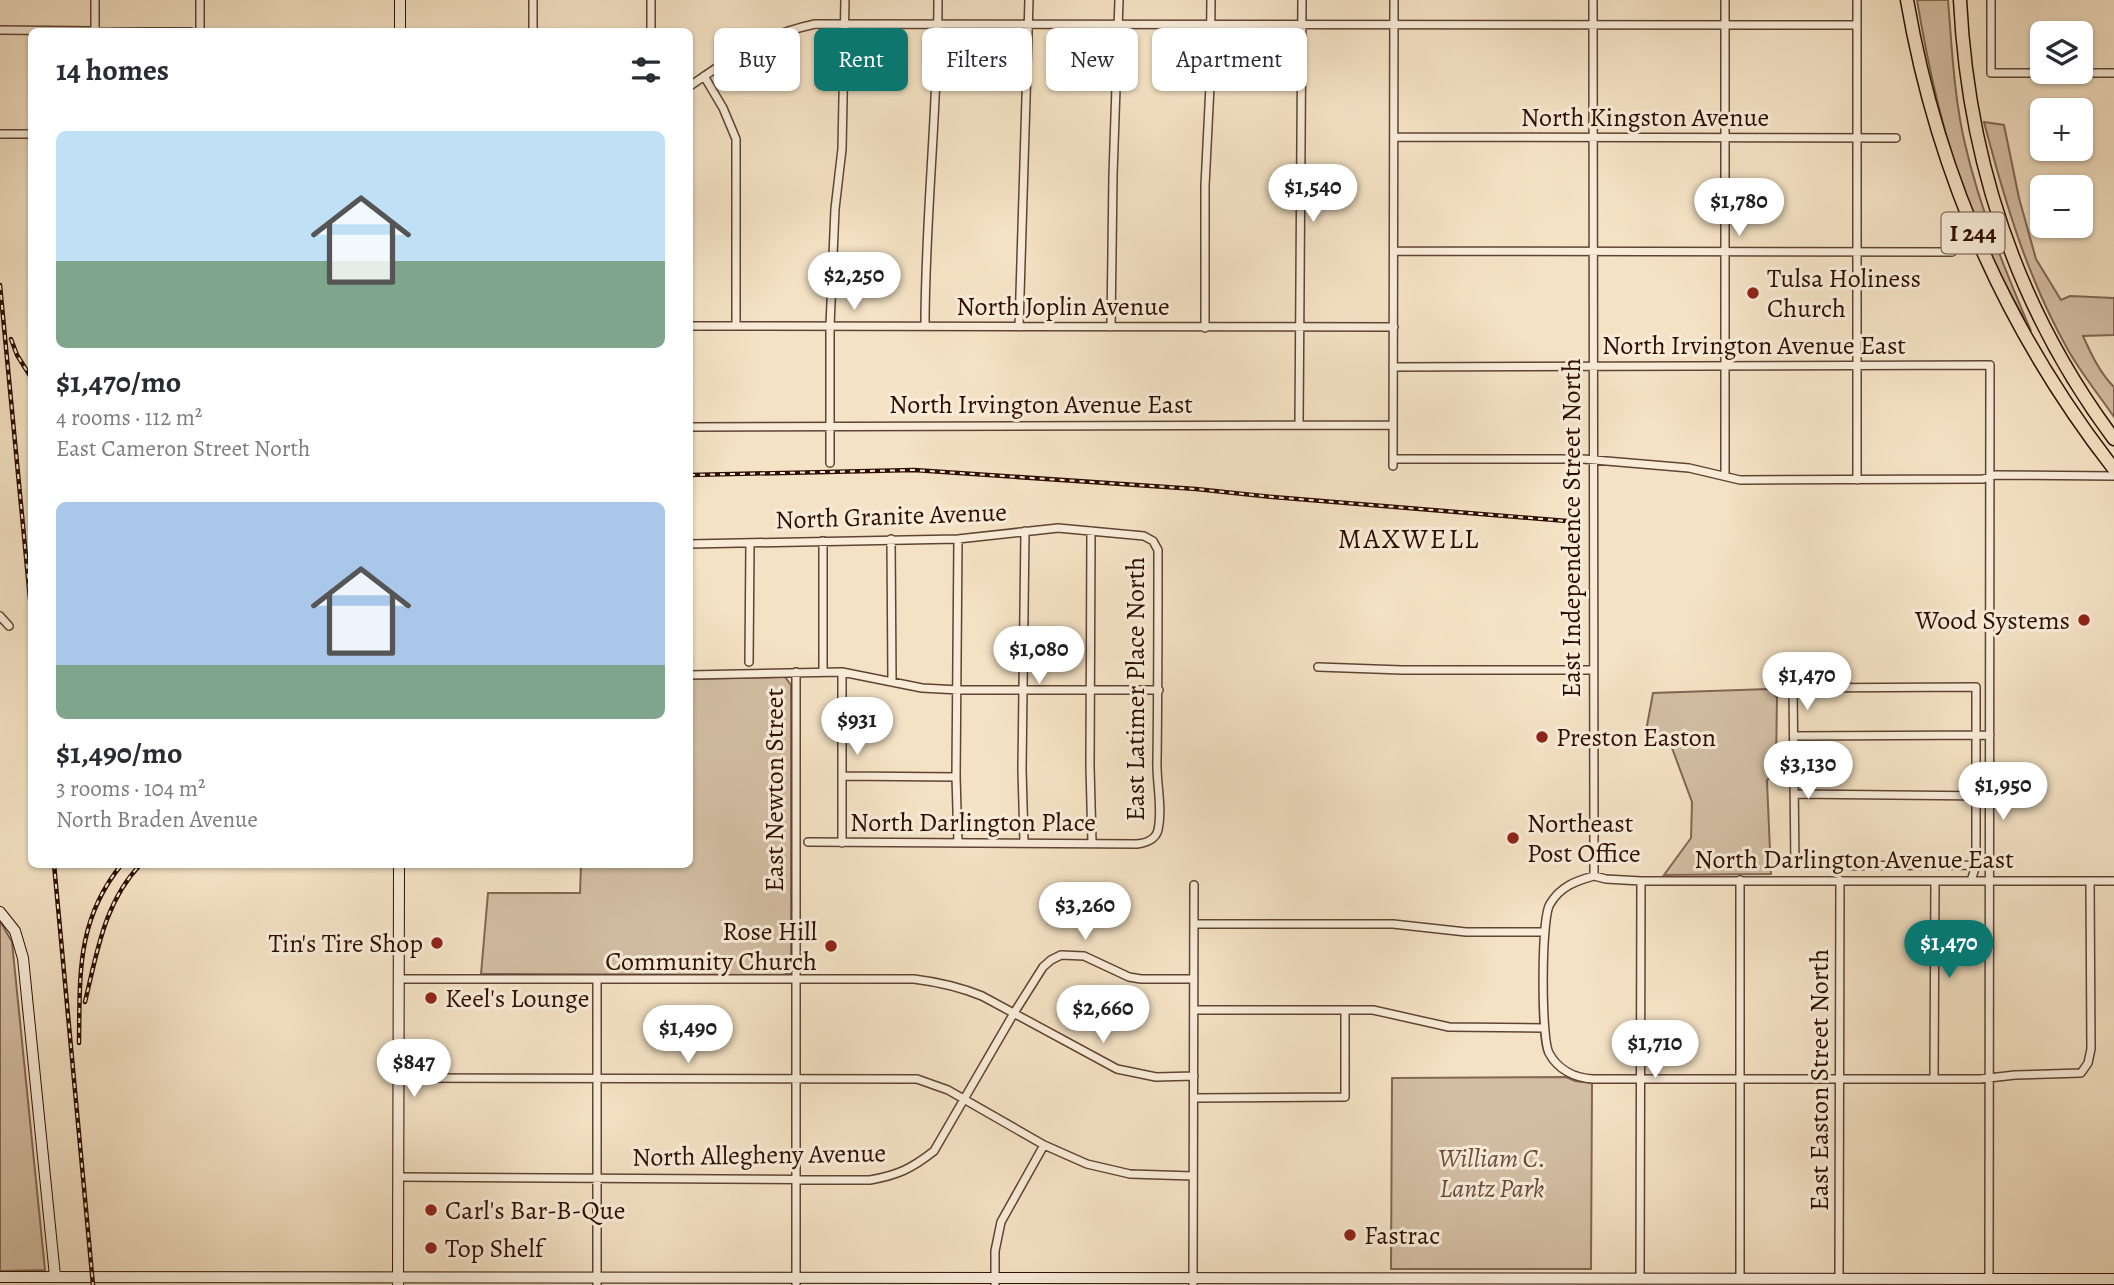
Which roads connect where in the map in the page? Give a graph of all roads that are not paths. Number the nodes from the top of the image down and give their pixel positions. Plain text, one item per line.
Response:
1 (95, 0) edge
2 (200, 0) edge
3 (400, 0) edge
4 (533, 0) edge
5 (651, 0) edge
6 (845, 0) edge
7 (938, 0) edge
8 (1029, 0) edge
9 (1119, 0) edge
10 (1210, 0) edge
11 (1302, 0) edge
12 (1394, 0) edge
13 (1593, 0) edge
14 (1725, 0) edge
15 (1857, 0) edge
16 (1907, 0) edge
17 (1960, 0) edge
18 (1991, 0) edge
19 (845, 24) junction
20 (938, 24) junction
21 (1029, 24) junction
22 (1210, 24) junction
23 (1302, 24) junction
24 (1119, 25) junction
25 (1394, 25) junction
26 (1593, 25) junction
27 (1724, 25) junction
28 (1857, 25) junction
29 (95, 28) edge
30 (200, 28) edge
31 (400, 28) edge
32 (533, 28) edge
33 (651, 28) edge
34 (0, 30) edge
35 (28, 30) edge
36 (2114, 73) edge
37 (704, 76) junction
38 (693, 84) edge
39 (0, 134) edge
40 (28, 134) edge
41 (1394, 137) junction
42 (1592, 138) junction
43 (1725, 138) junction
44 (1857, 138) junction
45 (1896, 138) dead end
46 (1394, 251) junction
47 (1592, 252) junction
48 (1725, 252) junction
49 (1858, 252) junction
50 (1952, 252) dead end
51 (693, 326) edge
52 (736, 326) junction
53 (830, 326) junction
54 (925, 327) junction
55 (1019, 327) junction
56 (1111, 327) junction
57 (1298, 327) junction
58 (1394, 327) junction
59 (1205, 328) junction
60 (1856, 365) junction
61 (1592, 366) junction
62 (1725, 366) junction
63 (1394, 367) junction
64 (830, 425) junction
65 (1299, 425) junction
66 (1393, 425) junction
67 (693, 427) edge
68 (2114, 439) edge
69 (1592, 459) junction
70 (830, 463) dead end
71 (2114, 469) edge
72 (1725, 475) junction
73 (2114, 476) edge
74 (1989, 477) junction
75 (1857, 480) junction
76 (1025, 531) junction
77 (1091, 531) junction
78 (1135, 534) joint
79 (891, 539) junction
80 (958, 539) junction
81 (823, 541) junction
82 (750, 543) junction
83 (693, 544) edge
84 (0, 616) edge
85 (9, 626) dead end
86 (750, 662) dead end
87 (1318, 667) dead end
88 (1592, 670) junction
89 (823, 672) junction
90 (842, 672) junction
91 (796, 673) junction
92 (693, 675) edge
93 (892, 681) junction
94 (1025, 689) junction
95 (959, 690) junction
96 (1091, 690) junction
97 (1159, 690) junction
98 (1990, 735) junction
99 (1794, 736) junction
100 (1977, 736) junction
101 (843, 776) junction
102 (956, 777) junction
103 (1794, 794) junction
104 (1976, 796) junction
105 (1989, 796) junction
106 (808, 842) dead end
107 (1024, 842) junction
108 (842, 843) junction
109 (958, 843) junction
110 (1092, 843) junction
111 (1137, 844) joint
112 (1976, 865) junction
113 (399, 868) edge
114 (1594, 876) junction
115 (1740, 880) junction
116 (1840, 880) junction
117 (1989, 880) junction
118 (1641, 881) junction
119 (1935, 881) junction
120 (1971, 881) junction
121 (2090, 881) junction
122 (2114, 881) edge
123 (1194, 885) dead end
124 (0, 912) edge
125 (1195, 924) junction
126 (1545, 932) junction
127 (399, 979) junction
128 (597, 979) junction
129 (796, 979) junction
130 (1194, 979) junction
131 (1194, 1010) junction
132 (1345, 1010) junction
133 (1014, 1013) junction
134 (1544, 1028) junction
135 (1194, 1076) junction
136 (399, 1078) junction
137 (1989, 1078) junction
138 (597, 1079) junction
139 (796, 1079) junction
140 (1641, 1079) junction
141 (1740, 1079) junction
142 (1839, 1079) junction
143 (1934, 1079) junction
144 (1194, 1098) junction
145 (965, 1100) junction
146 (1044, 1145) junction
147 (1193, 1176) junction
148 (398, 1177) junction
149 (597, 1178) junction
150 (796, 1179) junction
151 (0, 1277) edge
152 (1640, 1279) junction
153 (1740, 1279) junction
154 (1839, 1279) junction
155 (1989, 1279) junction
156 (2114, 1279) edge
157 (55, 1281) edge
158 (398, 1281) edge
159 (499, 1281) edge
160 (597, 1281) edge
161 (995, 1281) edge
162 (1094, 1281) edge
163 (1193, 1281) edge
164 (796, 1282) edge
165 (1338, 1282) edge
166 (1519, 1282) edge

1 - 29 street
2 - 30 street
3 - 31 main road
4 - 32 street
5 - 33 street
6 - 19 street
7 - 20 street
8 - 21 street
9 - 24 street
10 - 22 street
11 - 23 street
12 - 25 street
13 - 26 street, East Independence Street North
14 - 27 street
15 - 28 street
16 - 71 highway, I 244
17 - 68 highway, I 244
18 - 36 street
19 - 20 street
19 - 37 street
19 - 53 street
20 - 21 street
20 - 54 street
21 - 24 street
21 - 55 street
22 - 23 street
22 - 24 street
22 - 59 street
23 - 25 street
23 - 57 street
24 - 56 street
25 - 26 street
25 - 41 street
26 - 27 street
26 - 42 street, East Independence Street North
27 - 28 street
27 - 43 street
28 - 44 street
34 - 35 street
37 - 38 street
37 - 52 street
39 - 40 street
41 - 42 street, North Kingston Avenue
41 - 46 street
42 - 43 street, North Kingston Avenue
42 - 47 street, East Independence Street North
43 - 44 street, North Kingston Avenue
43 - 48 street
44 - 45 street, North Kingston Avenue
44 - 49 street
46 - 47 street
46 - 58 street
47 - 48 street
47 - 61 street, East Independence Street North
48 - 49 street
48 - 62 street
49 - 50 street
49 - 60 street
51 - 52 street, North Joplin Avenue
52 - 53 street, North Joplin Avenue
53 - 54 street, North Joplin Avenue
53 - 64 street
54 - 55 street, North Joplin Avenue
55 - 56 street, North Joplin Avenue
56 - 59 street, North Joplin Avenue
57 - 58 street, North Joplin Avenue
57 - 59 street, North Joplin Avenue
57 - 65 street
58 - 63 street
60 - 62 street, North Irvington Avenue East
60 - 74 street, North Irvington Avenue East
60 - 75 street
61 - 62 street, North Irvington Avenue East
61 - 63 street, North Irvington Avenue East
61 - 69 street, East Independence Street North
62 - 72 street
63 - 66 street
64 - 65 street, North Irvington Avenue East
64 - 67 street, North Irvington Avenue East
64 - 70 street
65 - 66 street, North Irvington Avenue East
66 - 69 street
69 - 72 street
69 - 88 street, East Independence Street North
72 - 75 street
73 - 74 street
74 - 75 street
74 - 98 street
76 - 77 street, North Granite Avenue
76 - 80 street, North Granite Avenue
76 - 94 street
77 - 78 street, North Granite Avenue
77 - 96 street
78 - 97 street, East Latimer Place North
79 - 80 street, North Granite Avenue
79 - 81 street, North Granite Avenue
79 - 93 street
80 - 95 street
81 - 82 street, North Granite Avenue
81 - 89 street, East Newton Street
82 - 83 street, North Granite Avenue
82 - 86 street
84 - 85 street
87 - 88 street
88 - 114 street, East Independence Street North
89 - 90 street
89 - 91 street
90 - 93 street
90 - 101 street
91 - 92 street
91 - 129 street, East Newton Street
93 - 95 street
94 - 95 street
94 - 96 street
94 - 107 street
95 - 102 street
96 - 97 street
96 - 110 street
97 - 111 street, East Latimer Place North
98 - 100 street
98 - 105 street
99 - 100 street
99 - 100 street
99 - 103 street
100 - 104 street
101 - 102 street
101 - 108 street
102 - 109 street
103 - 104 street
103 - 112 street, North Darlington Avenue East
104 - 105 street
104 - 112 street
105 - 117 street
106 - 108 street, North Darlington Place
107 - 109 street, North Darlington Place
107 - 110 street, North Darlington Place
108 - 109 street, North Darlington Place
110 - 111 street, North Darlington Place
112 - 120 street
113 - 127 main road
114 - 118 street, North Darlington Avenue East
114 - 126 street
115 - 116 street, North Darlington Avenue East
115 - 118 street, North Darlington Avenue East
115 - 141 street
116 - 119 street, North Darlington Avenue East
116 - 142 street, East Easton Street North
117 - 120 street, North Darlington Avenue East
117 - 121 street, North Darlington Avenue East
117 - 137 street
118 - 140 street
119 - 120 street, North Darlington Avenue East
119 - 143 street
121 - 122 street, North Darlington Avenue East
121 - 137 street
123 - 125 street
124 - 157 main road
125 - 126 street
125 - 130 street
126 - 134 street
127 - 128 street
127 - 136 main road
128 - 129 street
128 - 138 street
129 - 133 street
129 - 139 street, East Newton Street
130 - 131 street
130 - 133 street, North Allegheny Avenue
131 - 132 street
131 - 135 street
132 - 134 street
132 - 144 street
133 - 135 street
133 - 145 street, North Allegheny Avenue
134 - 140 street
135 - 144 street
136 - 138 street
136 - 148 main road
137 - 143 street
137 - 155 street
138 - 139 street
138 - 149 street
139 - 145 street
139 - 150 street, East Newton Street
140 - 141 street
140 - 152 street
141 - 142 street
141 - 153 street
142 - 143 street
142 - 154 street, East Easton Street North
144 - 147 street
145 - 146 street
145 - 150 street, North Allegheny Avenue
146 - 147 street
146 - 161 street
147 - 163 street
148 - 149 street, North Allegheny Avenue
148 - 158 main road
149 - 150 street, North Allegheny Avenue
149 - 160 street
150 - 164 street, East Newton Street
151 - 157 main road
152 - 153 main road
152 - 166 main road
153 - 154 main road
154 - 155 main road
155 - 156 main road
157 - 158 main road
158 - 159 main road
159 - 160 main road
160 - 164 main road
161 - 162 main road
161 - 164 main road
162 - 163 main road
163 - 165 main road
165 - 166 main road

